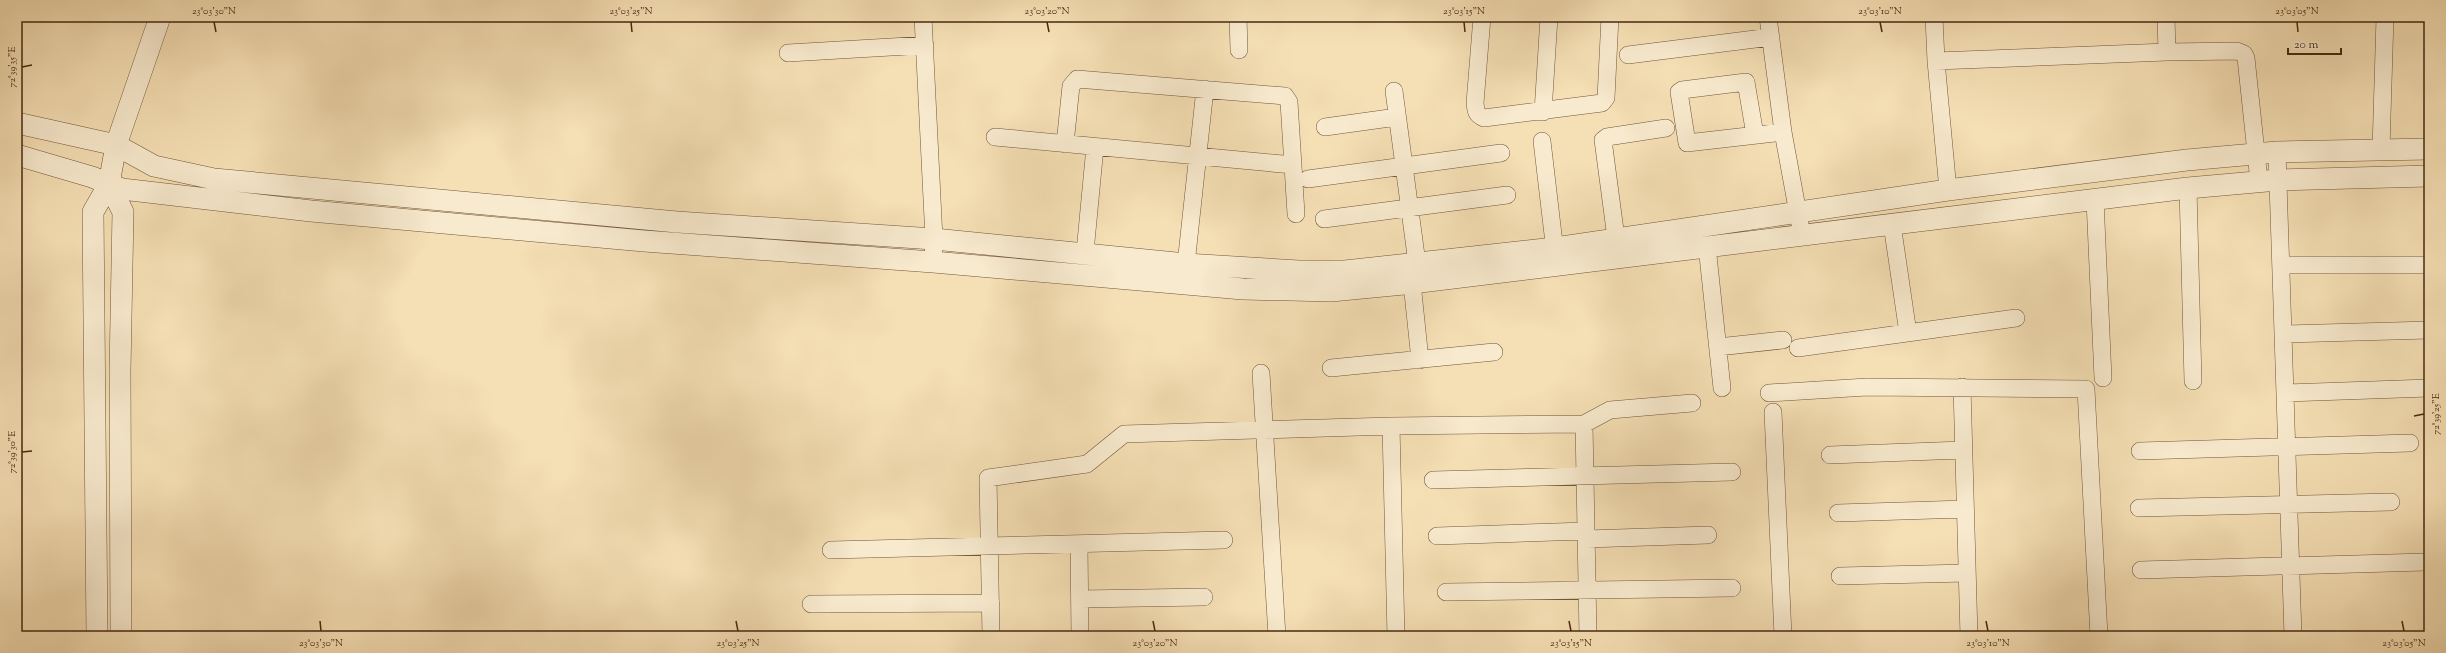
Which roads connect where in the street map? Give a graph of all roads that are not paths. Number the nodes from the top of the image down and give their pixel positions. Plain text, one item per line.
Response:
1 (160, 17) edge
2 (923, 17) edge
3 (1238, 17) edge
4 (1482, 17) edge
5 (1549, 17) edge
6 (1610, 17) edge
7 (1768, 17) edge
8 (1934, 17) edge
9 (2166, 17) edge
10 (2385, 17) edge
11 (1771, 37) junction
12 (925, 45) junction
13 (1239, 50) dead end
14 (2167, 52) junction
15 (788, 53) dead end
16 (1628, 55) dead end
17 (1936, 60) junction
18 (1205, 89) junction
19 (1394, 91) dead end
20 (1543, 112) junction
21 (1397, 117) junction
22 (17, 123) edge
23 (1325, 127) dead end
24 (1666, 128) dead end
25 (1783, 132) junction
26 (1755, 135) junction
27 (995, 137) dead end
28 (1542, 141) dead end
29 (1064, 144) junction
30 (116, 145) junction
31 (1095, 147) junction
32 (2429, 149) edge
33 (2381, 150) junction
34 (1501, 153) dead end
35 (2267, 153) junction
36 (17, 156) edge
37 (1198, 157) junction
38 (1293, 164) junction
39 (1404, 167) junction
40 (2429, 176) edge
41 (1308, 179) dead end
42 (2269, 180) junction
43 (109, 184) junction
44 (2188, 188) junction
45 (1948, 190) junction
46 (1507, 195) dead end
47 (2095, 200) junction
48 (1410, 209) junction
49 (1799, 212) junction
50 (1296, 214) dead end
51 (1324, 219) dead end
52 (1892, 224) junction
53 (1802, 235) junction
54 (1616, 238) junction
55 (934, 239) junction
56 (1707, 246) junction
57 (1085, 252) junction
58 (1556, 256) junction
59 (933, 262) junction
60 (1417, 263) junction
61 (1186, 264) junction
62 (2281, 265) junction
63 (2429, 265) edge
64 (1412, 283) junction
65 (2016, 318) dead end
66 (2429, 330) edge
67 (1908, 333) junction
68 (2283, 334) junction
69 (1783, 340) dead end
70 (1718, 348) junction
71 (1798, 348) dead end
72 (1494, 352) dead end
73 (1420, 360) junction
74 (1331, 368) dead end
75 (1261, 373) dead end
76 (2103, 378) dead end
77 (2193, 381) dead end
78 (1962, 387) junction
79 (1722, 388) dead end
80 (2429, 388) edge
81 (1768, 393) dead end
82 (2286, 393) junction
83 (1692, 403) dead end
84 (1773, 412) dead end
85 (1584, 424) junction
86 (1391, 426) junction
87 (1264, 431) junction
88 (2410, 444) dead end
89 (2287, 448) junction
90 (1964, 450) junction
91 (2140, 451) dead end
92 (1830, 455) dead end
93 (1732, 472) dead end
94 (1586, 477) junction
95 (1433, 480) dead end
96 (2391, 502) dead end
97 (2289, 504) junction
98 (2139, 508) dead end
99 (1965, 509) junction
100 (1838, 513) dead end
101 (1586, 535) junction
102 (1708, 535) dead end
103 (1437, 536) dead end
104 (1224, 540) dead end
105 (1079, 544) junction
106 (989, 547) junction
107 (831, 550) dead end
108 (2425, 562) dead end
109 (2291, 565) junction
110 (2141, 570) dead end
111 (1967, 573) junction
112 (1840, 576) dead end
113 (1732, 588) dead end
114 (1588, 591) junction
115 (1446, 592) dead end
116 (1204, 597) dead end
117 (1080, 599) junction
118 (991, 603) junction
119 (811, 604) dead end
120 (97, 636) edge
121 (121, 636) edge
122 (991, 636) edge
123 (1080, 636) edge
124 (1277, 636) edge
125 (1396, 636) edge
126 (1588, 636) edge
127 (1783, 636) edge
128 (1969, 636) edge
129 (2098, 636) edge
130 (2293, 636) edge

1 - 30 street
2 - 12 street
3 - 13 street
4 - 20 street
5 - 20 street
6 - 20 street
7 - 11 street
8 - 17 street
9 - 14 street
10 - 33 street
11 - 16 street
11 - 25 street
12 - 15 street
12 - 55 street
14 - 17 street
14 - 35 street
17 - 45 street
18 - 29 street
18 - 37 street
18 - 38 street
19 - 21 street
21 - 23 street
21 - 39 street
22 - 30 street
24 - 54 street
25 - 26 street
25 - 49 street
26 - 26 street
27 - 29 street
28 - 58 street
29 - 31 street
30 - 43 street
30 - 55 street
31 - 37 street
31 - 57 street
32 - 33 street
33 - 35 street
34 - 39 street
35 - 42 street
35 - 45 street
36 - 43 street
37 - 38 street
37 - 61 street
38 - 50 street
39 - 41 street
39 - 48 street
40 - 42 street
42 - 44 street
42 - 62 street
43 - 59 street
43 - 120 street
43 - 121 street
44 - 47 street
44 - 77 street
45 - 49 street
46 - 48 street
47 - 52 street
47 - 76 street
48 - 51 street
48 - 60 street
49 - 53 street
49 - 54 street
52 - 53 street
52 - 67 street
53 - 56 street
54 - 58 street
55 - 57 street
55 - 59 street
56 - 58 street
56 - 70 street
57 - 61 street
58 - 60 street
58 - 64 street
59 - 64 street
60 - 61 street
62 - 63 street
62 - 68 street
64 - 73 street
65 - 67 street
66 - 68 street
67 - 71 street
68 - 82 street
69 - 70 street
70 - 79 street
72 - 73 street
73 - 74 street
75 - 87 street
78 - 81 street
78 - 90 street
78 - 129 street
80 - 82 street
82 - 89 street
83 - 85 street
84 - 127 street
85 - 86 street
85 - 94 street
86 - 87 street
86 - 125 street
87 - 106 street
87 - 124 street
88 - 89 street
89 - 91 street
89 - 97 street
90 - 92 street
90 - 99 street
93 - 94 street
94 - 95 street
94 - 101 street
96 - 97 street
97 - 98 street
97 - 109 street
99 - 100 street
99 - 111 street
101 - 102 street
101 - 103 street
101 - 114 street
104 - 105 street
105 - 106 street
105 - 117 street
106 - 107 street
106 - 118 street
108 - 109 street
109 - 110 street
109 - 130 street
111 - 112 street
111 - 128 street
113 - 114 street
114 - 115 street
114 - 126 street
116 - 117 street
117 - 123 street
118 - 119 street
118 - 122 street

